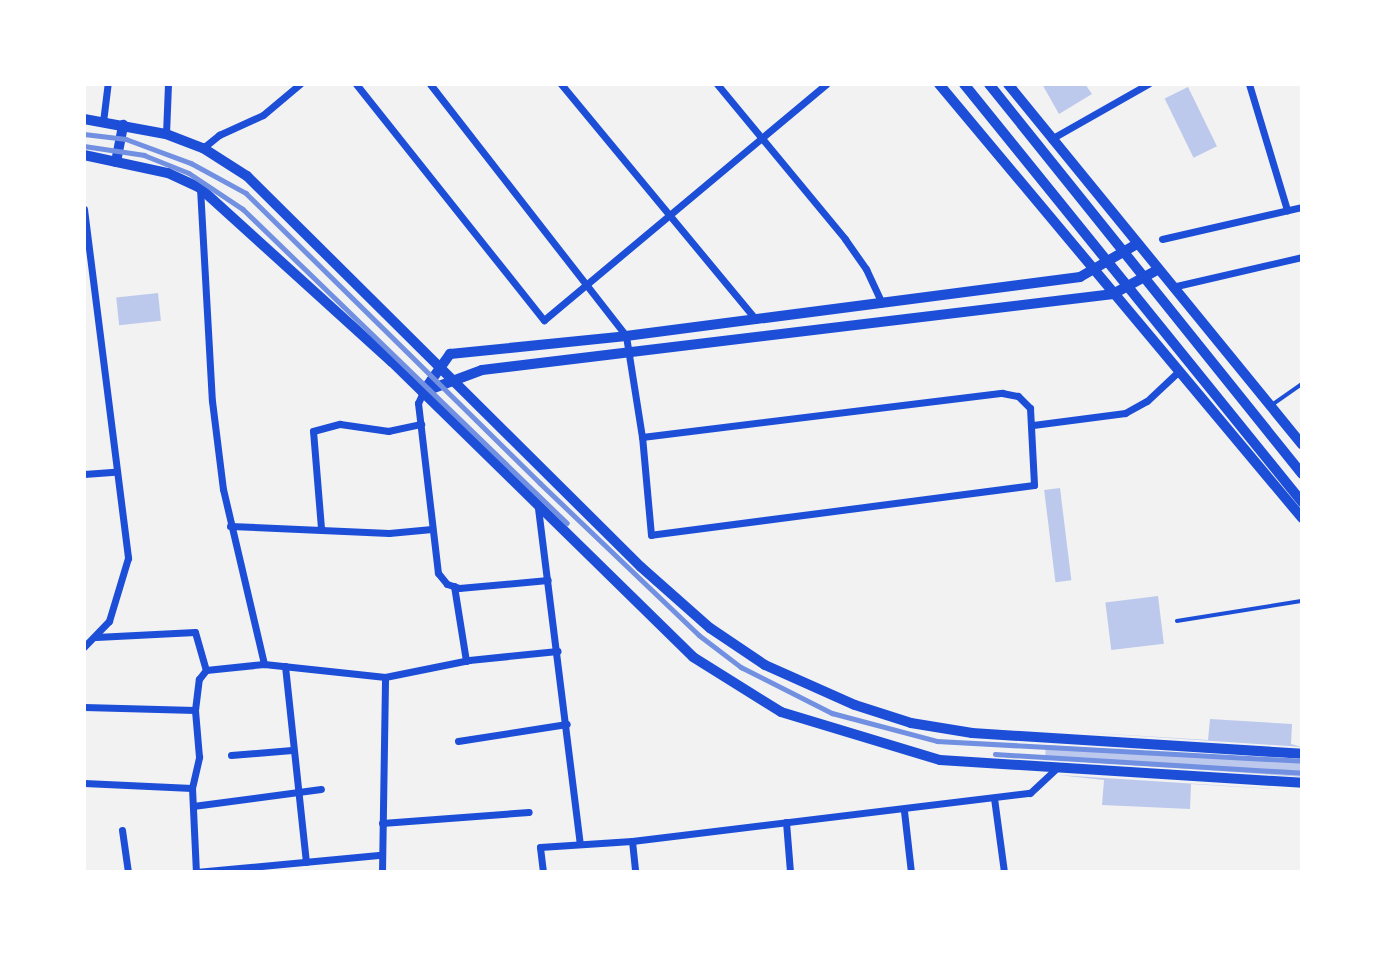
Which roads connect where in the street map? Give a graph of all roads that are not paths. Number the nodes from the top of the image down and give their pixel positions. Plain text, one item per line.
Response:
1 (108, 84) edge
2 (168, 84) edge
3 (298, 84) edge
4 (356, 84) edge
5 (430, 84) edge
6 (561, 84) edge
7 (717, 84) edge
8 (827, 84) edge
9 (939, 84) edge
10 (964, 84) edge
11 (989, 84) edge
12 (1009, 84) edge
13 (1148, 84) edge
14 (1249, 84) edge
15 (84, 119) edge
16 (103, 122) junction
17 (123, 125) junction
18 (166, 134) junction
19 (758, 138) junction
20 (1051, 139) junction
21 (204, 148) junction
22 (84, 155) edge
23 (116, 162) junction
24 (200, 188) junction
25 (1302, 206) edge
26 (84, 209) edge
27 (1287, 210) junction
28 (668, 214) junction
29 (1162, 239) dead end
30 (1137, 244) junction
31 (1302, 257) edge
32 (1157, 270) junction
33 (1094, 272) junction
34 (587, 281) junction
35 (1171, 287) junction
36 (1113, 294) junction
37 (882, 303) junction
38 (756, 320) junction
39 (626, 337) junction
40 (629, 354) junction
41 (441, 366) junction
42 (1179, 371) junction
43 (455, 379) junction
44 (1302, 384) edge
45 (423, 392) junction
46 (1271, 407) junction
47 (421, 424) junction
48 (1032, 425) junction
49 (642, 437) junction
50 (1302, 443) edge
51 (116, 471) junction
52 (84, 474) edge
53 (1302, 474) edge
54 (1302, 502) edge
55 (538, 508) junction
56 (1302, 518) edge
57 (230, 526) junction
58 (321, 528) junction
59 (432, 529) junction
60 (548, 580) junction
61 (454, 586) junction
62 (1302, 601) edge
63 (1177, 621) dead end
64 (96, 637) junction
65 (84, 647) edge
66 (558, 651) junction
67 (466, 661) junction
68 (264, 664) junction
69 (285, 666) junction
70 (206, 670) junction
71 (385, 677) junction
72 (84, 708) edge
73 (195, 710) junction
74 (567, 724) junction
75 (458, 741) dead end
76 (292, 750) junction
77 (1302, 754) edge
78 (231, 755) dead end
79 (1057, 768) junction
80 (84, 783) edge
81 (1302, 783) edge
82 (192, 788) junction
83 (321, 789) dead end
84 (296, 792) junction
85 (994, 798) junction
86 (193, 806) junction
87 (904, 811) junction
88 (529, 812) dead end
89 (382, 822) junction
90 (786, 822) junction
91 (122, 830) dead end
92 (632, 841) junction
93 (580, 842) junction
94 (381, 855) junction
95 (306, 862) junction
96 (244, 870) edge
97 (128, 872) edge
98 (196, 872) edge
99 (382, 872) edge
100 (543, 872) edge
101 (635, 872) edge
102 (790, 872) edge
103 (911, 872) edge
104 (1004, 872) edge

1 - 16 street
2 - 18 street
3 - 21 street
4 - 34 street
5 - 34 street
6 - 28 street
7 - 19 street
8 - 19 street
9 - 33 highway
10 - 54 highway
11 - 53 highway
12 - 20 highway
13 - 20 street
14 - 27 street
15 - 16 main road
16 - 17 main road
17 - 18 main road
17 - 23 main road
18 - 21 main road
19 - 28 street
19 - 37 street
20 - 30 highway
21 - 41 main road
22 - 23 main road
23 - 24 main road
24 - 45 main road
24 - 57 street
25 - 27 street
26 - 51 street
27 - 29 street
28 - 34 street
28 - 38 street
30 - 32 highway
30 - 33 main road
31 - 35 street
32 - 35 highway
32 - 36 main road
33 - 36 highway
33 - 37 main road
34 - 39 street
35 - 46 highway
36 - 40 main road
36 - 42 highway
37 - 38 main road
38 - 39 main road
39 - 40 street
39 - 41 main road
40 - 43 main road
40 - 49 street
41 - 43 main road
41 - 45 main road
42 - 48 street
42 - 56 highway
43 - 45 main road
43 - 77 main road
44 - 46 lane
45 - 47 street
45 - 55 main road
46 - 50 highway
47 - 58 street
47 - 59 street
48 - 49 street
48 - 49 street
51 - 52 street
51 - 64 street
55 - 60 street
55 - 79 main road
57 - 58 street
57 - 68 street
58 - 59 street
59 - 61 street
60 - 61 street
60 - 66 street
61 - 67 street
62 - 63 lane
64 - 65 street
64 - 70 street
66 - 67 street
66 - 74 street
67 - 71 street
68 - 69 street
68 - 70 street
69 - 71 street
69 - 76 street
70 - 73 street
71 - 89 street
72 - 73 street
73 - 82 street
74 - 75 street
74 - 93 street
76 - 78 street
76 - 84 street
79 - 81 main road
79 - 85 street
80 - 82 street
82 - 86 street
83 - 84 street
84 - 86 street
84 - 95 street
85 - 87 street
85 - 104 street
86 - 98 street
87 - 90 street
87 - 103 street
88 - 89 street
89 - 94 street
90 - 92 street
90 - 102 street
91 - 97 street
92 - 93 street
92 - 101 street
93 - 100 street
94 - 95 street
94 - 99 street
95 - 96 street
96 - 98 street

